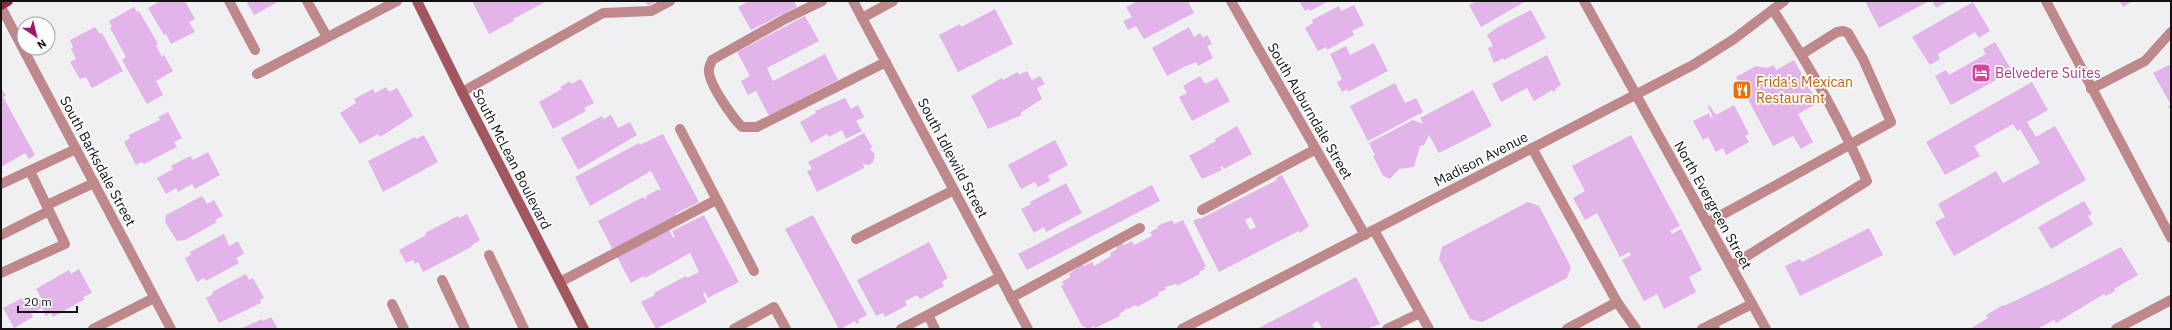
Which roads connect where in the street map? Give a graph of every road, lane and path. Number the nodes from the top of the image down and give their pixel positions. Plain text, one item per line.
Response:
1 (8, 1) edge
2 (228, 1) edge
3 (307, 1) edge
4 (397, 1) edge
5 (417, 1) edge
6 (670, 1) edge
7 (822, 1) edge
8 (853, 1) edge
9 (893, 1) edge
10 (1230, 1) edge
11 (1584, 1) edge
12 (1784, 1) edge
13 (2046, 1) edge
14 (1, 6) edge
15 (1773, 10) junction
16 (862, 18) junction
17 (2171, 32) edge
18 (327, 37) junction
19 (255, 50) dead end
20 (1802, 54) junction
21 (886, 62) junction
22 (257, 74) dead end
23 (2091, 89) junction
24 (462, 92) junction
25 (1636, 94) junction
26 (680, 129) dead end
27 (1851, 144) junction
28 (1532, 148) junction
29 (76, 149) junction
30 (1316, 149) junction
31 (30, 171) junction
32 (94, 183) junction
33 (1, 184) edge
34 (954, 190) junction
35 (716, 200) junction
36 (48, 208) junction
37 (1202, 210) dead end
38 (1707, 223) junction
39 (1140, 228) dead end
40 (1369, 232) junction
41 (1, 235) edge
42 (2171, 238) edge
43 (856, 239) dead end
44 (488, 255) dead end
45 (1731, 266) junction
46 (754, 271) dead end
47 (1, 273) edge
48 (1000, 277) junction
49 (442, 280) dead end
50 (560, 282) junction
51 (154, 298) junction
52 (1011, 298) junction
53 (2171, 300) edge
54 (1617, 302) junction
55 (392, 304) dead end
56 (1752, 304) junction
57 (1420, 313) junction
58 (928, 315) junction
59 (1714, 326) edge
60 (93, 329) edge
61 (171, 329) edge
62 (404, 329) edge
63 (466, 329) edge
64 (524, 329) edge
65 (584, 329) edge
66 (734, 329) edge
67 (786, 329) edge
68 (902, 329) edge
69 (935, 329) edge
70 (1028, 329) edge
71 (1182, 329) edge
72 (1387, 329) edge
73 (1429, 329) edge
74 (1567, 329) edge
75 (1636, 329) edge
76 (1702, 329) edge
77 (1766, 329) edge
78 (2116, 329) edge

1 - 14 main road
2 - 19 street
3 - 18 street
4 - 18 street
5 - 24 main road, South McLean Boulevard
6 - 24 street
7 - 21 street
8 - 16 street, South Idlewild Street
9 - 16 street
10 - 30 street, South Auburndale Street
11 - 25 street, North Evergreen Street
12 - 15 street, Madison Avenue
13 - 23 street
14 - 29 street, South Barksdale Street
15 - 20 street
15 - 25 street, Madison Avenue
16 - 21 street, South Idlewild Street
17 - 23 street
18 - 22 street
20 - 27 street
20 - 27 street
21 - 34 street, South Idlewild Street
23 - 42 street
24 - 50 main road, South McLean Boulevard
25 - 28 street, Madison Avenue
25 - 38 street, North Evergreen Street
26 - 35 street
27 - 38 street
27 - 45 street
28 - 40 street, Madison Avenue
28 - 54 street
29 - 31 street
29 - 32 street, South Barksdale Street
30 - 37 street
30 - 40 street, South Auburndale Street
31 - 33 street
31 - 36 street
32 - 36 street
32 - 51 street, South Barksdale Street
34 - 43 street
34 - 48 street, South Idlewild Street
35 - 46 street
35 - 50 street
36 - 41 street
36 - 47 street
38 - 45 street, North Evergreen Street
39 - 52 street
40 - 57 street, South Auburndale Street
40 - 71 street, Madison Avenue
44 - 64 street
45 - 56 street, North Evergreen Street
48 - 52 street, South Idlewild Street
48 - 58 street
49 - 63 street
50 - 65 main road, South McLean Boulevard
51 - 60 street
51 - 61 street, South Barksdale Street
52 - 70 street, South Idlewild Street
53 - 78 street
54 - 74 street
54 - 75 street
55 - 62 street
56 - 59 street
56 - 77 street, North Evergreen Street
57 - 72 street
57 - 73 street, South Auburndale Street
58 - 68 street
58 - 69 street
59 - 76 street
66 - 67 street

